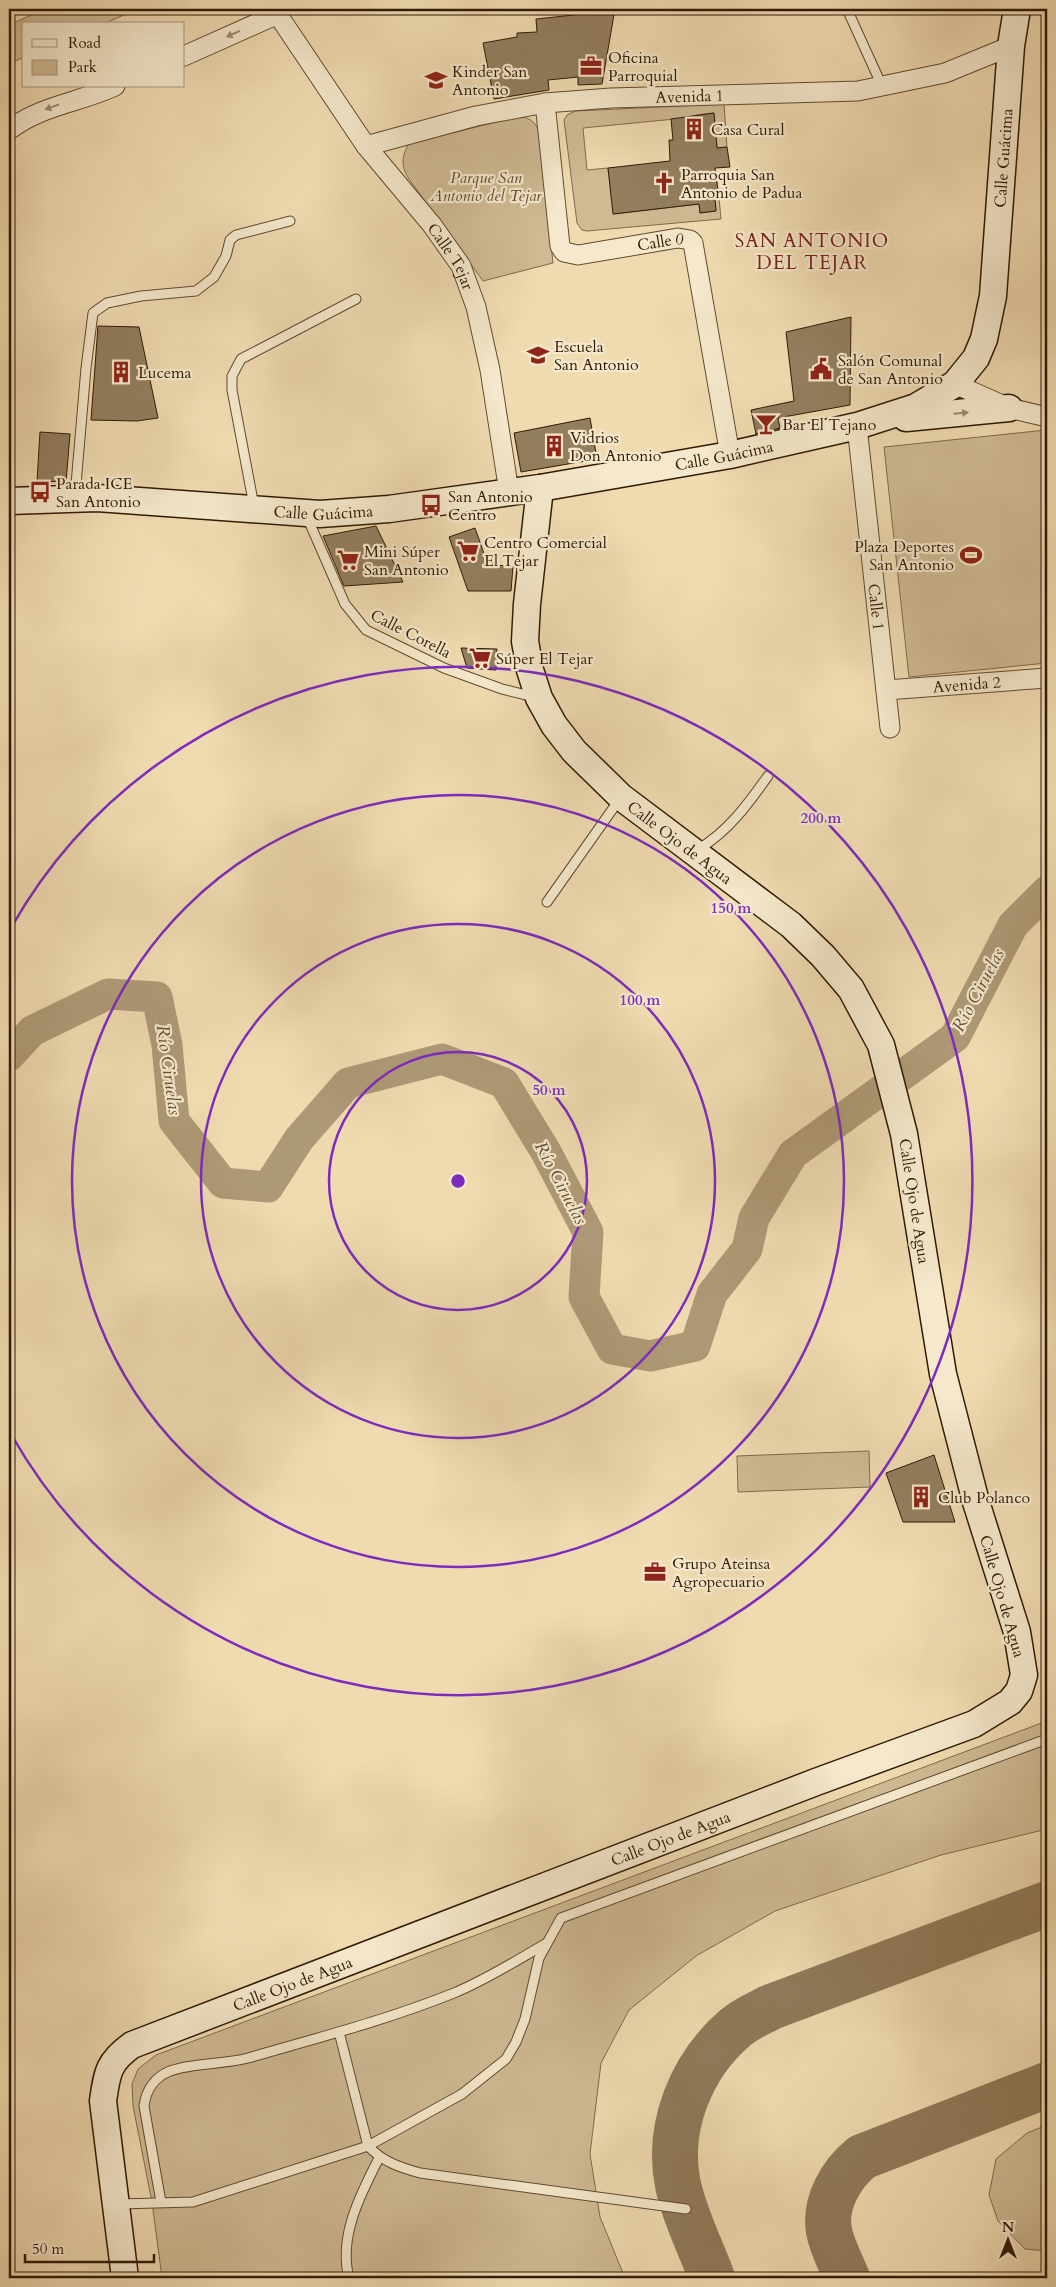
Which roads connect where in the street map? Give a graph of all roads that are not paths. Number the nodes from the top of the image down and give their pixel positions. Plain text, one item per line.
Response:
1 (847, 9) edge
2 (1017, 9) edge
3 (276, 11) edge
4 (1011, 46) junction
5 (185, 56) edge
6 (882, 86) junction
7 (109, 88) edge
8 (545, 104) junction
9 (9, 130) edge
10 (366, 146) junction
11 (290, 221) dead end
12 (356, 299) dead end
13 (955, 384) junction
14 (1009, 408) junction
15 (1047, 417) edge
16 (868, 423) junction
17 (730, 455) junction
18 (540, 488) junction
19 (509, 492) junction
20 (75, 499) junction
21 (9, 501) edge
22 (255, 509) junction
23 (305, 513) junction
24 (1047, 678) edge
25 (886, 690) junction
26 (539, 698) junction
27 (890, 728) dead end
28 (768, 776) dead end
29 (621, 798) junction
30 (693, 853) junction
31 (548, 902) dead end
32 (1047, 1739) edge
33 (547, 1943) junction
34 (339, 2032) junction
35 (368, 2146) junction
36 (379, 2158) junction
37 (160, 2202) junction
38 (117, 2204) junction
39 (686, 2209) dead end
40 (125, 2278) edge
41 (349, 2278) edge

1 - 6 lane
2 - 4 main road, Calle Guácima
3 -> 5 street
3 - 10 street, Calle Tejar
4 - 6 street, Avenida 1
4 - 13 main road, Calle Guácima
6 - 8 street, Avenida 1
7 -> 9 street
8 - 10 street, Avenida 1
8 - 17 street, Calle 0
10 - 19 street, Calle Tejar
11 - 20 lane
12 - 22 lane
13 - 14 street
13 - 16 main road, Calle Guácima
14 - 15 street
16 -> 14 main road
16 - 17 main road, Calle Guácima
16 - 25 street, Calle 1
17 - 18 main road, Calle Guácima
18 - 19 main road, Calle Guácima
18 - 26 main road, Calle Ojo de Agua
19 - 23 main road, Calle Guácima
20 - 21 main road, Calle Guácima
20 - 22 main road, Calle Guácima
22 - 23 main road, Calle Guácima
23 - 26 lane, Calle Corella
24 - 25 street, Avenida 2
25 - 27 street, Calle 1
26 - 29 main road, Calle Ojo de Agua
28 - 30 lane
29 - 30 main road, Calle Ojo de Agua
29 - 31 lane
30 - 38 main road, Calle Ojo de Agua
32 - 33 lane
33 - 34 lane
33 - 35 lane
34 - 35 lane
34 - 37 lane
35 - 36 lane
35 - 37 lane
36 - 39 lane
36 - 41 lane
37 - 38 lane
38 - 40 main road, Calle Ojo de Agua

